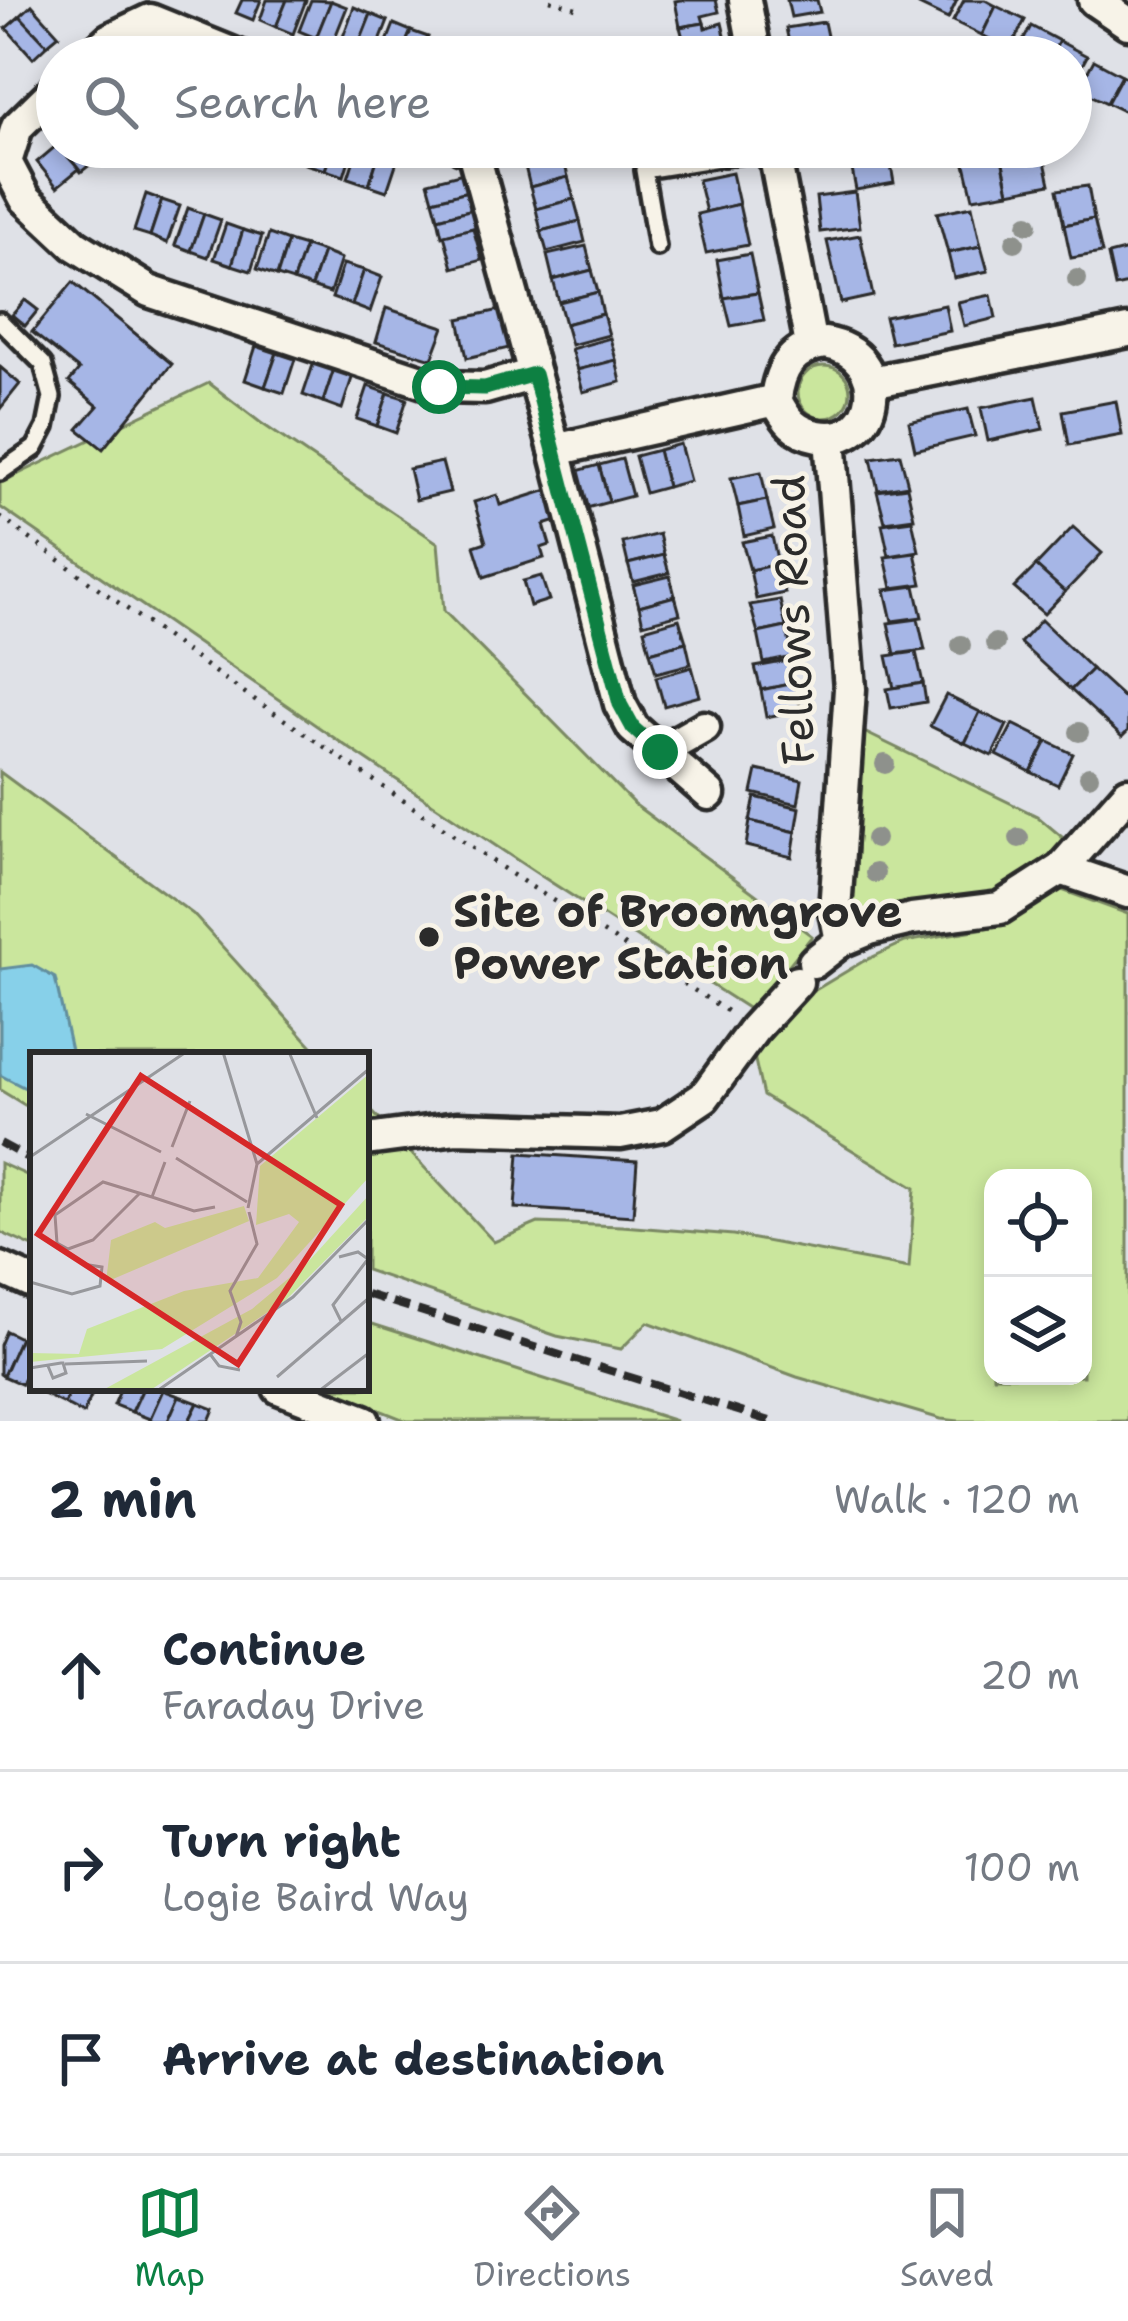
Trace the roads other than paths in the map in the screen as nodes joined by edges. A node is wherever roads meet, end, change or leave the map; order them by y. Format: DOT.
graph roads {
  1 [pos="745,0"];
  2 [pos="1094,0"];
  3 [pos="1128,23"];
  4 [pos="116,36"];
  5 [pos="189,36"];
  6 [pos="752,36"];
  7 [pos="36,108"];
  8 [pos="477,168"];
  9 [pos="656,168"];
  10 [pos="778,168"];
  11 [pos="657,247"];
  12 [pos="0,321"];
  13 [pos="1128,331"];
  14 [pos="811,345"];
  15 [pos="534,374"];
  16 [pos="871,382"];
  17 [pos="776,400"];
  18 [pos="830,439"];
  19 [pos="555,450"];
  20 [pos="0,472"];
  21 [pos="704,727"];
  22 [pos="660,752"];
  23 [pos="1128,793"];
  24 [pos="709,794"];
  25 [pos="1061,869"];
  26 [pos="1128,892"];
  27 [pos="841,941"];
  28 [pos="369,1140"];
  29 [pos="0,1268"];
  30 [pos="30,1281"];
  31 [pos="287,1391"];
  32 [pos="364,1421"];
  1 -- 6 [label="street"];
  2 -- 3 [label="street"];
  4 -- 5 [label="street"];
  7 -- 15 [label="street"];
  8 -- 15 [label="street"];
  9 -- 11 [label="lane"];
  10 -- 14 [label="street"];
  12 -- 20 [label="lane"];
  13 -- 16 [label="street"];
  14 -- 16 [label="street"];
  14 -- 17 [label="street"];
  15 -- 19 [label="street"];
  16 -- 18 [label="street, Fellows Road"];
  17 -- 18 [label="street, Fellows Road"];
  17 -- 19 [label="street"];
  18 -- 27 [label="street, Fellows Road"];
  19 -- 22 [label="street"];
  21 -- 22 [label="street"];
  22 -- 24 [label="street"];
  23 -- 25 [label="street"];
  25 -- 26 [label="street"];
  25 -- 27 [label="street"];
  27 -- 28 [label="street"];
  29 -- 30 [label="street"];
  31 -- 32 [label="street"];
}
